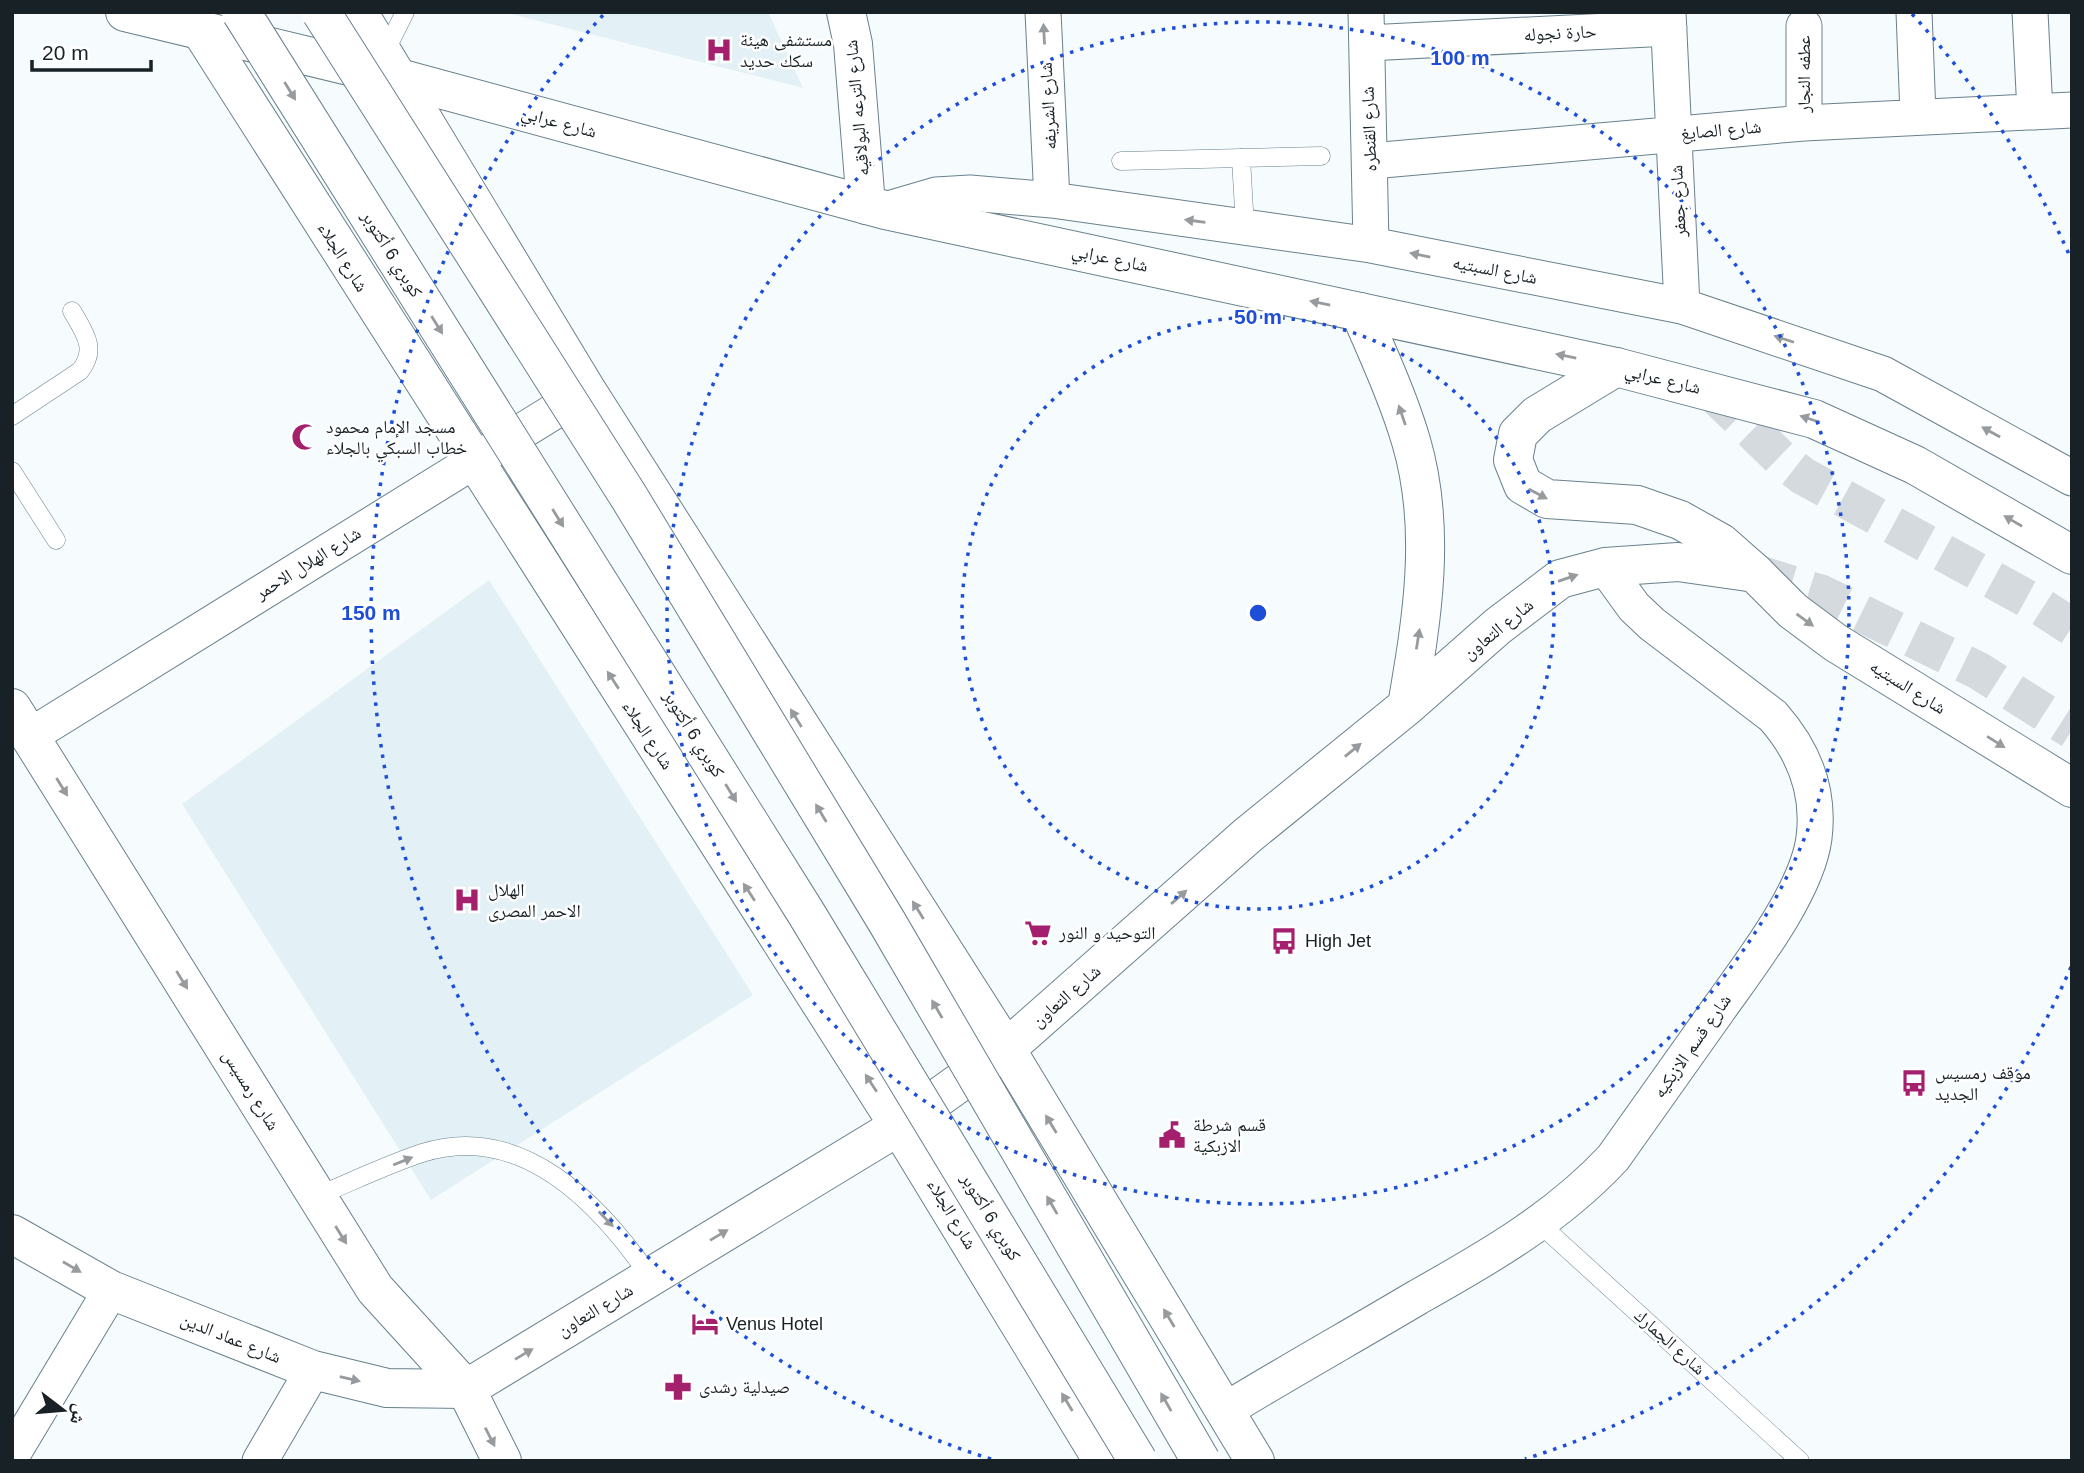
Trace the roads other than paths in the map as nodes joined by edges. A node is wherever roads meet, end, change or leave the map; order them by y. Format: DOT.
graph roads {
  1 [pos="125,12"];
  2 [pos="241,12"];
  3 [pos="321,12"];
  4 [pos="358,12"];
  5 [pos="405,12"];
  6 [pos="846,12"];
  7 [pos="1043,12"];
  8 [pos="1914,12"];
  9 [pos="2030,12"];
  10 [pos="1668,20"];
  11 [pos="195,22"];
  12 [pos="1804,26"];
  13 [pos="1366,27"];
  14 [pos="392,66"];
  15 [pos="2072,110"];
  16 [pos="2035,112"];
  17 [pos="1918,115"];
  18 [pos="1804,123"];
  19 [pos="1675,133"];
  20 [pos="1321,156"];
  21 [pos="1241,158"];
  22 [pos="1121,161"];
  23 [pos="1371,161"];
  24 [pos="1052,200"];
  25 [pos="875,207"];
  26 [pos="1245,228"];
  27 [pos="1371,245"];
  28 [pos="1682,306"];
  29 [pos="72,311"];
  30 [pos="1360,312"];
  31 [pos="1616,367"];
  32 [pos="587,391"];
  33 [pos="12,416"];
  34 [pos="473,462"];
  35 [pos="12,471"];
  36 [pos="2072,478"];
  37 [pos="56,540"];
  38 [pos="2072,555"];
  39 [pos="1605,567"];
  40 [pos="1755,573"];
  41 [pos="1407,706"];
  42 [pos="21,722"];
  43 [pos="2072,788"];
  44 [pos="1006,1049"];
  45 [pos="899,1126"];
  46 [pos="317,1196"];
  47 [pos="1540,1224"];
  48 [pos="12,1234"];
  49 [pos="650,1277"];
  50 [pos="111,1290"];
  51 [pos="313,1370"];
  52 [pos="466,1389"];
  53 [pos="1224,1411"];
  54 [pos="12,1455"];
  55 [pos="260,1461"];
  56 [pos="502,1461"];
  57 [pos="1103,1461"];
  58 [pos="1138,1461"];
  59 [pos="1201,1461"];
  60 [pos="1255,1461"];
  61 [pos="1800,1461"];
  1 -- 11 [label="main road, شارع عرابي"];
  2 -- 58 [label="main road, كوبري 6 أكتوبر, one-way, bridge"];
  59 -- 3 [label="main road, one-way, bridge"];
  4 -- 14 [label="main road"];
  5 -- 14 [label="lane"];
  6 -- 25 [label="main road, شارع الترعه البولاقيه"];
  24 -- 7 [label="street, شارع الشريفه, one-way"];
  8 -- 17 [label="street"];
  9 -- 16 [label="street"];
  10 -- 13 [label="street, حارة نجوله"];
  10 -- 19 [label="street, شارع جعفر"];
  11 -- 14 [label="main road, شارع عرابي"];
  11 -- 34 [label="main road, شارع الجلاء"];
  12 -- 18 [label="street, عطفه النجار"];
  13 -- 23 [label="street, شارع القنطره"];
  14 -- 25 [label="main road, شارع عرابي"];
  14 -- 32 [label="main road"];
  15 -- 16 [label="street, شارع الصايغ"];
  16 -- 17 [label="street, شارع الصايغ"];
  17 -- 18 [label="street, شارع الصايغ"];
  18 -- 19 [label="street, شارع الصايغ"];
  19 -- 23 [label="street, شارع الصايغ"];
  19 -- 28 [label="street, شارع جعفر"];
  20 -- 21 [label="lane"];
  21 -- 22 [label="lane"];
  21 -- 26 [label="lane"];
  23 -- 27 [label="street, شارع القنطره"];
  24 -- 25 [label="street, شارع السبتيه"];
  26 -- 24 [label="street, شارع السبتيه, one-way"];
  30 -- 25 [label="main road, شارع عرابي, one-way"];
  26 -- 27 [label="street, شارع السبتيه"];
  28 -- 27 [label="street, شارع السبتيه, one-way"];
  36 -- 28 [label="street, شارع السبتيه, one-way"];
  29 -- 33 [label="lane"];
  31 -- 30 [label="main road, شارع عرابي, one-way"];
  41 -- 30 [label="main road, one-way"];
  38 -- 31 [label="main road, شارع عرابي, one-way"];
  31 -- 40 [label="main road, شارع السبتيه, one-way"];
  32 -- 34 [label="street, شارع الهلال الاحمر"];
  44 -- 32 [label="main road, one-way"];
  34 -- 42 [label="street, شارع الهلال الاحمر"];
  45 -- 34 [label="main road, شارع الجلاء, one-way"];
  35 -- 37 [label="lane"];
  39 -- 40 [label="main road, شارع التعاون"];
  41 -- 39 [label="main road, شارع التعاون, one-way"];
  39 -- 47 [label="street, شارع قسم الازبكيه"];
  40 -- 43 [label="main road, شارع السبتيه, one-way"];
  44 -- 41 [label="main road, شارع التعاون, one-way"];
  42 -- 46 [label="main road, شارع رمسيس, one-way"];
  44 -- 45 [label="main road, شارع التعاون"];
  53 -- 44 [label="main road, one-way"];
  49 -- 45 [label="main road, شارع التعاون, one-way"];
  57 -- 45 [label="main road, شارع الجلاء, one-way"];
  46 -- 49 [label="lane, one-way"];
  46 -- 52 [label="main road, شارع رمسيس, one-way"];
  47 -- 53 [label="street, شارع قسم الازبكيه"];
  47 -- 61 [label="lane, شارع الجمارك"];
  48 -- 50 [label="main road, شارع عماد الدين, one-way"];
  52 -- 49 [label="main road, شارع التعاون, one-way"];
  50 -- 51 [label="main road, شارع عماد الدين"];
  50 -- 54 [label="street"];
  51 -- 52 [label="main road, شارع عماد الدين, one-way"];
  51 -- 55 [label="street"];
  52 -- 56 [label="main road, شارع رمسيس, one-way"];
  53 -- 60 [label="main road"];
}
